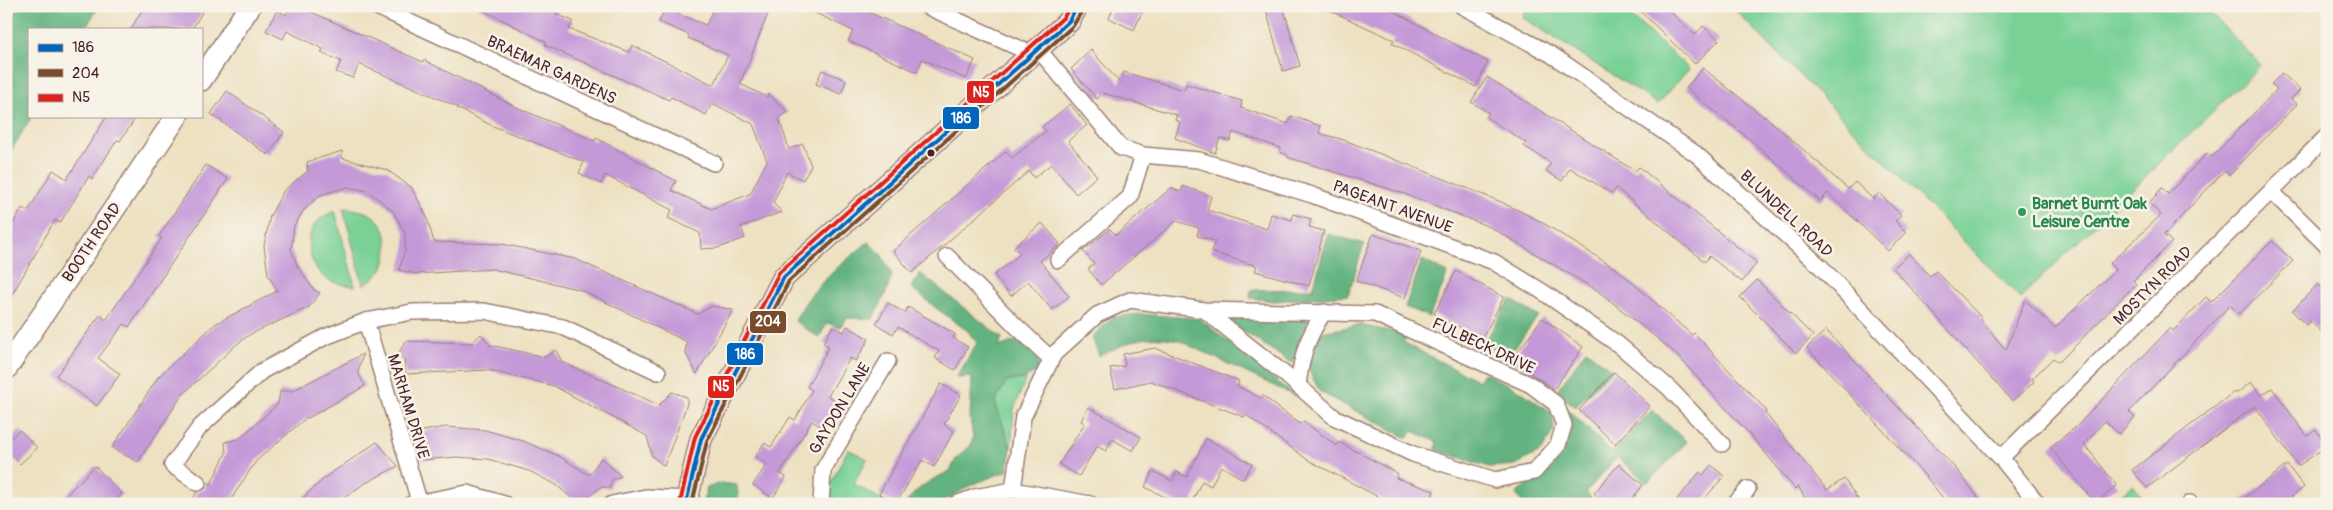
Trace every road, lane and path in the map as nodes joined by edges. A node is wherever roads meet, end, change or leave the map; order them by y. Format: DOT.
graph roads {
  1 [pos="250,6"];
  2 [pos="375,6"];
  3 [pos="926,6"];
  4 [pos="1077,6"];
  5 [pos="1462,6"];
  6 [pos="1035,52"];
  7 [pos="202,78"];
  8 [pos="176,118"];
  9 [pos="2327,136"];
  10 [pos="1144,155"];
  11 [pos="714,163"];
  12 [pos="2271,191"];
  13 [pos="2327,246"];
  14 [pos="947,256"];
  15 [pos="1058,260"];
  16 [pos="1204,310"];
  17 [pos="1324,312"];
  18 [pos="366,321"];
  19 [pos="1051,359"];
  20 [pos="888,361"];
  21 [pos="6,369"];
  22 [pos="658,372"];
  23 [pos="1298,386"];
  24 [pos="1722,444"];
  25 [pos="2001,458"];
  26 [pos="198,483"];
  27 [pos="1748,489"];
  28 [pos="1013,490"];
  29 [pos="686,501"];
  30 [pos="415,502"];
  31 [pos="504,504"];
  32 [pos="612,504"];
  33 [pos="821,504"];
  34 [pos="956,504"];
  35 [pos="1087,504"];
  36 [pos="1734,504"];
  37 [pos="2038,504"];
  1 -- 7 [label="street"];
  2 -- 11 [label="street, BRAEMAR GARDENS"];
  3 -- 6 [label="street"];
  4 -- 6 [label="street"];
  5 -- 25 [label="street, BLUNDELL ROAD"];
  6 -- 10 [label="street, PAGEANT AVENUE"];
  6 -- 29 [label="street"];
  8 -- 21 [label="street, BOOTH ROAD"];
  9 -- 12 [label="street, MOSTYN ROAD"];
  10 -- 15 [label="street"];
  10 -- 24 [label="street, PAGEANT AVENUE"];
  12 -- 13 [label="street"];
  12 -- 25 [label="street, MOSTYN ROAD"];
  14 -- 19 [label="street"];
  16 -- 17 [label="street, FULBECK DRIVE"];
  16 -- 19 [label="street, FULBECK DRIVE"];
  16 -- 23 [label="street, FULBECK DRIVE"];
  17 -- 23 [label="street"];
  17 -- 23 [label="street, FULBECK DRIVE"];
  18 -- 22 [label="street"];
  18 -- 26 [label="street"];
  18 -- 30 [label="street, MARHAM DRIVE"];
  19 -- 28 [label="street, FULBECK DRIVE"];
  20 -- 33 [label="street, GAYDON LANE"];
  25 -- 37 [label="street, BLUNDELL ROAD"];
  27 -- 36 [label="street"];
  28 -- 34 [label="street"];
  28 -- 35 [label="street"];
  29 -- 32 [label="street"];
  30 -- 31 [label="street"];
}
